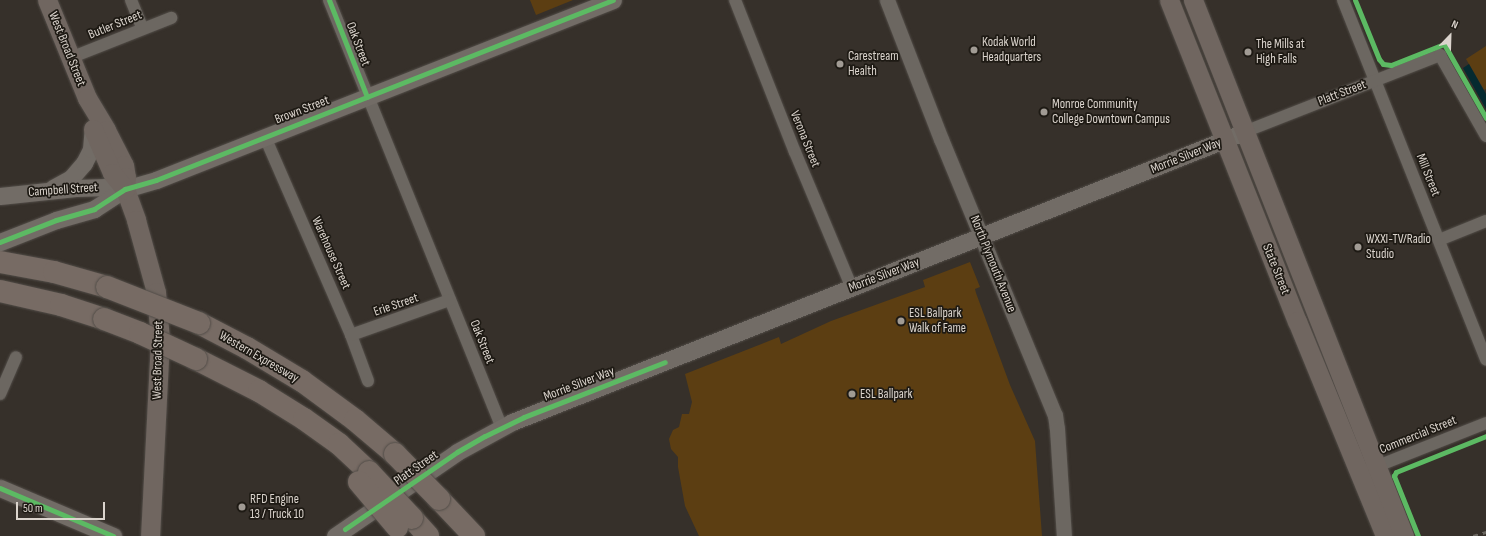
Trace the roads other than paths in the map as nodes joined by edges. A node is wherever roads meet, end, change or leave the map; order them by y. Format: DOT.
graph roads {
  1 [pos="47,0"];
  2 [pos="131,0"];
  3 [pos="329,0"];
  4 [pos="613,0"];
  5 [pos="735,0"];
  6 [pos="887,0"];
  7 [pos="1169,0"];
  8 [pos="1193,0"];
  9 [pos="1343,0"];
  10 [pos="171,18"];
  11 [pos="143,29"];
  12 [pos="70,58"];
  13 [pos="1375,80"];
  14 [pos="367,97"];
  15 [pos="87,98"];
  16 [pos="93,128"];
  17 [pos="1244,132"];
  18 [pos="1486,136"];
  19 [pos="265,137"];
  20 [pos="1224,141"];
  21 [pos="125,189"];
  22 [pos="42,191"];
  23 [pos="0,196"];
  24 [pos="1486,221"];
  25 [pos="982,237"];
  26 [pos="1439,240"];
  27 [pos="0,242"];
  28 [pos="0,262"];
  29 [pos="852,288"];
  30 [pos="0,291"];
  31 [pos="450,300"];
  32 [pos="352,335"];
  33 [pos="16,357"];
  34 [pos="1486,360"];
  35 [pos="368,381"];
  36 [pos="0,394"];
  37 [pos="1486,423"];
  38 [pos="502,428"];
  39 [pos="1378,466"];
  40 [pos="1360,473"];
  41 [pos="0,488"];
  42 [pos="439,499"];
  43 [pos="404,527"];
  44 [pos="113,536"];
  45 [pos="150,536"];
  46 [pos="335,536"];
  47 [pos="428,536"];
  48 [pos="469,536"];
  49 [pos="474,536"];
  50 [pos="1064,536"];
  51 [pos="1385,536"];
  52 [pos="1404,536"];
  1 -- 12 [label="main road, West Broad Street"];
  2 -- 11 [label="street"];
  3 -- 14 [label="street, Oak Street"];
  4 -- 14 [label="main road, Brown Street"];
  5 -- 29 [label="street, Verona Street"];
  6 -- 25 [label="street, North Plymouth Avenue"];
  7 -- 20 [label="main road, State Street"];
  8 -- 17 [label="main road, State Street"];
  9 -- 13 [label="street, Mill Street"];
  10 -- 11 [label="street, Butler Street"];
  11 -- 12 [label="street, Butler Street"];
  12 -- 15 [label="main road, West Broad Street"];
  13 -- 17 [label="street, Platt Street"];
  13 -- 18 [label="street, Platt Street"];
  13 -- 26 [label="street, Mill Street"];
  14 -- 19 [label="main road, Brown Street"];
  14 -- 31 [label="street, Oak Street"];
  15 -- 16 [label="main road, West Broad Street"];
  15 -- 21 [label="main road, West Broad Street"];
  16 -- 21 [label="main road, West Broad Street"];
  16 -- 22 [label="main road"];
  17 -- 20 [label="main road, Morrie Silver Way"];
  17 -- 39 [label="main road, State Street"];
  19 -- 21 [label="main road, Brown Street"];
  19 -- 32 [label="street, Warehouse Street"];
  20 -- 25 [label="main road, Morrie Silver Way"];
  20 -- 40 [label="main road, State Street"];
  21 -- 22 [label="main road, Campbell Street"];
  21 -- 27 [label="main road, Brown Street"];
  21 -- 45 [label="main road, West Broad Street"];
  22 -- 23 [label="main road, Campbell Street"];
  24 -- 26 [label="street"];
  25 -- 29 [label="main road, Morrie Silver Way"];
  25 -- 50 [label="street, North Plymouth Avenue"];
  26 -- 34 [label="street, Mill Street"];
  28 -- 42 [label="highway, Western Expressway, bridge"];
  29 -- 38 [label="main road, Morrie Silver Way"];
  30 -- 43 [label="highway, bridge"];
  31 -- 32 [label="street, Erie Street"];
  31 -- 38 [label="street, Oak Street"];
  32 -- 35 [label="street, Warehouse Street"];
  33 -- 36 [label="street"];
  37 -- 39 [label="street, Commercial Street"];
  38 -- 46 [label="main road, Platt Street"];
  39 -- 40 [label="street, Commercial Street"];
  39 -- 52 [label="main road, State Street"];
  40 -- 51 [label="main road, State Street"];
  41 -- 44 [label="main road"];
  42 -- 48 [label="highway, Western Expressway"];
  42 -- 49 [label="highway"];
  43 -- 47 [label="highway"];
}
